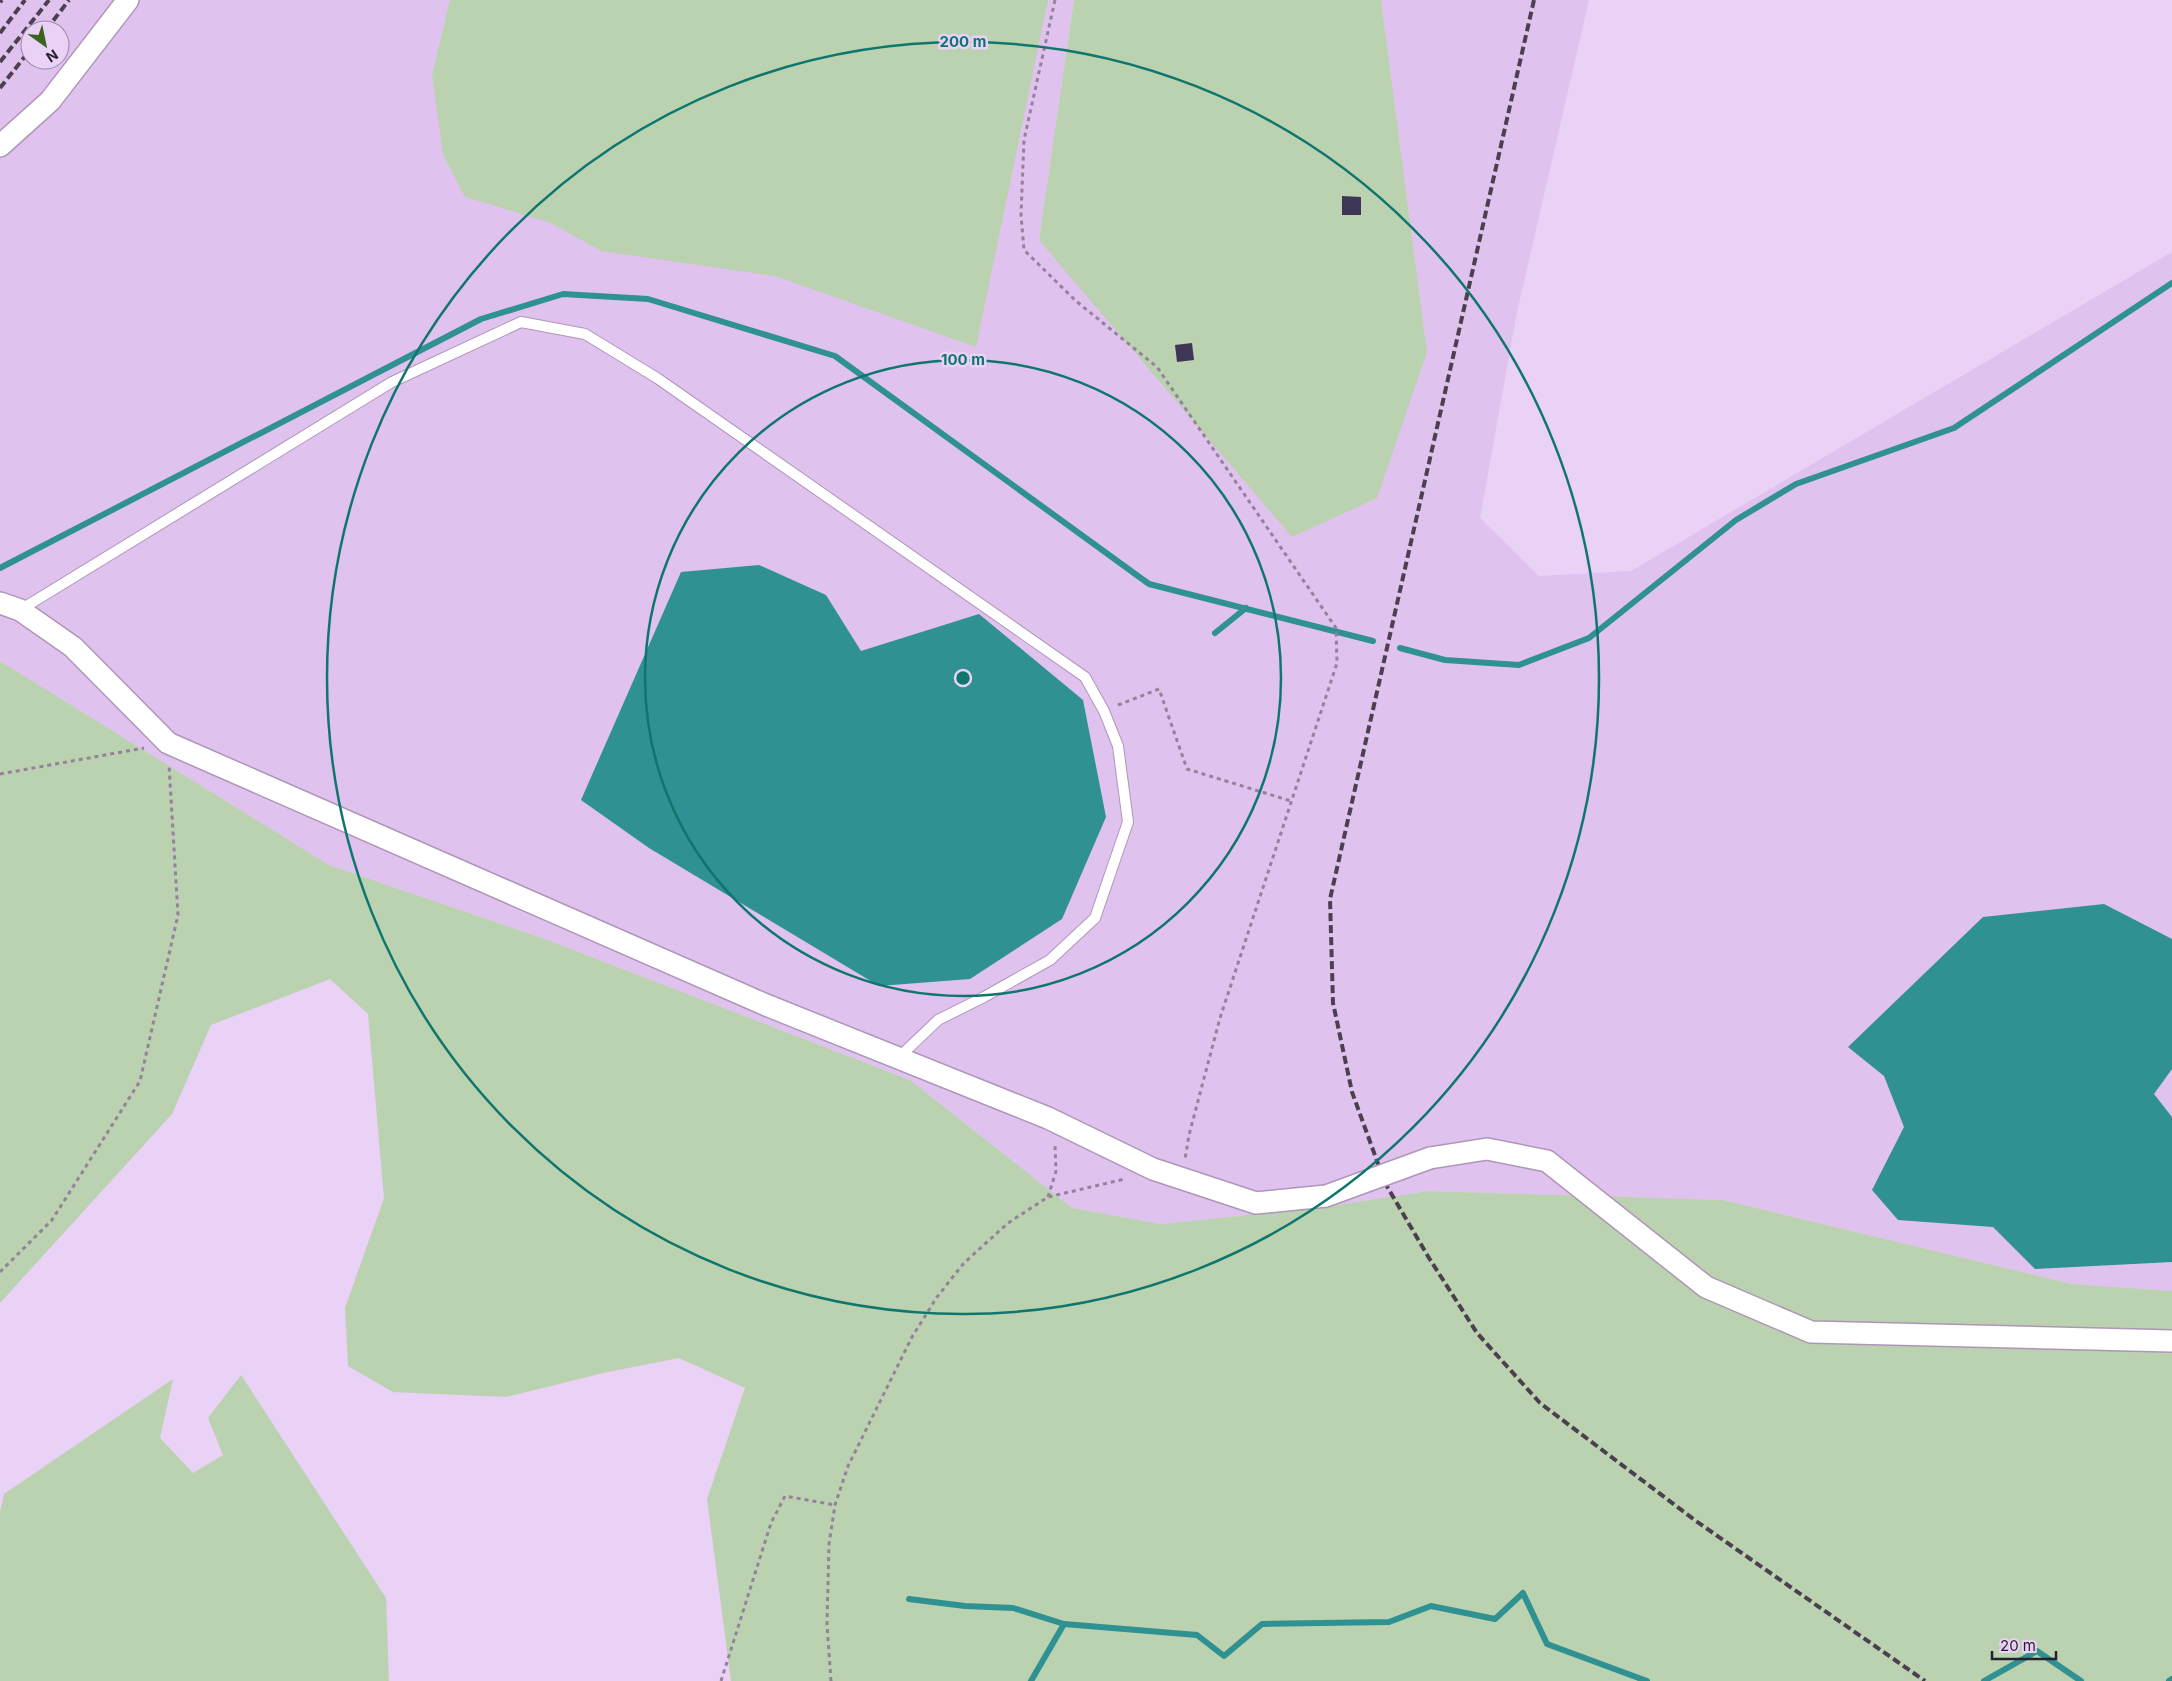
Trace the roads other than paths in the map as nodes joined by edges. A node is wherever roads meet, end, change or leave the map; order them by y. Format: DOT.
graph roads {
  1 [pos="128,0"];
  2 [pos="0,146"];
  3 [pos="0,603"];
  4 [pos="20,610"];
  5 [pos="898,1058"];
  6 [pos="2172,1341"];
  1 -- 2 [label="street"];
  3 -- 4 [label="street"];
  4 -- 5 [label="street"];
  4 -- 5 [label="lane"];
  5 -- 6 [label="street, bridge"];
}
